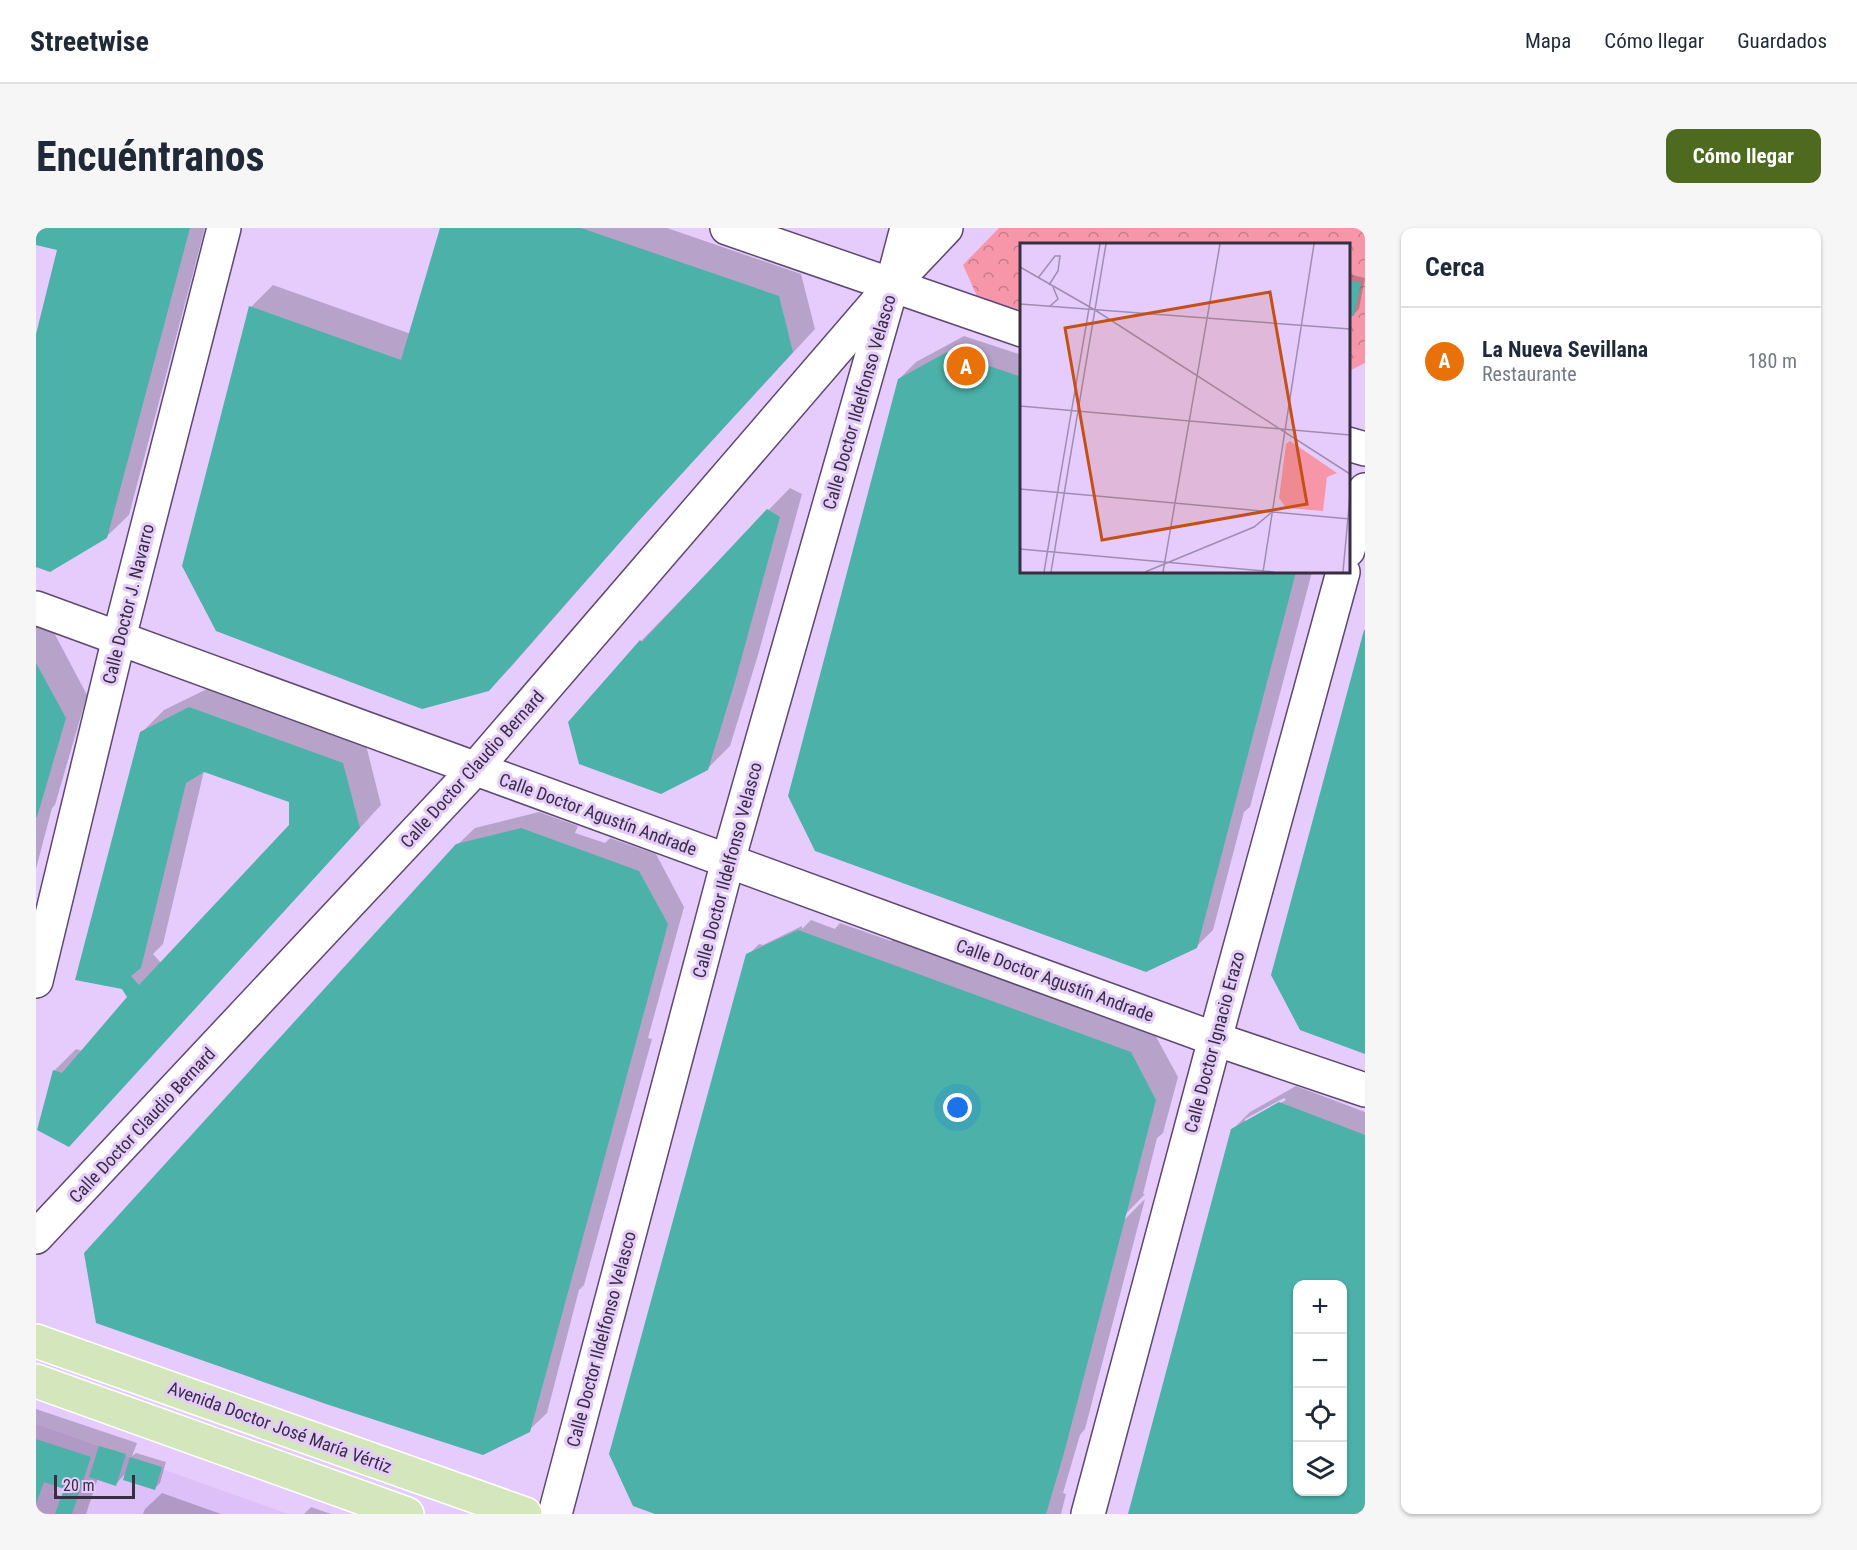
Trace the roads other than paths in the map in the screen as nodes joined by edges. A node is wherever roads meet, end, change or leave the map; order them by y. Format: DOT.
graph roads {
  1 [pos="224,228"];
  2 [pos="727,228"];
  3 [pos="906,228"];
  4 [pos="946,228"];
  5 [pos="892,285"];
  6 [pos="1020,329"];
  7 [pos="1350,445"];
  8 [pos="1365,449"];
  9 [pos="1365,490"];
  10 [pos="1350,543"];
  11 [pos="1343,573"];
  12 [pos="36,608"];
  13 [pos="119,638"];
  14 [pos="475,769"];
  15 [pos="728,861"];
  16 [pos="36,981"];
  17 [pos="1215,1039"];
  18 [pos="1365,1090"];
  19 [pos="48,1215"];
  20 [pos="36,1237"];
  21 [pos="36,1341"];
  22 [pos="36,1381"];
  23 [pos="407,1514"];
  24 [pos="525,1514"];
  25 [pos="555,1514"];
  26 [pos="1088,1514"];
  1 -- 13 [label="street, Calle Doctor J. Navarro"];
  2 -- 5 [label="street"];
  3 -- 5 [label="street, Calle Doctor Ildelfonso Velasco"];
  4 -- 5 [label="street, Calle Doctor Claudio Bernard"];
  5 -- 6 [label="street"];
  5 -- 14 [label="street, Calle Doctor Claudio Bernard"];
  5 -- 15 [label="street, Calle Doctor Ildelfonso Velasco"];
  7 -- 8 [label="street"];
  9 -- 10 [label="street"];
  11 -- 17 [label="street, Calle Doctor Ignacio Erazo"];
  12 -- 13 [label="street, Calle Doctor Agustín Andrade"];
  13 -- 14 [label="street, Calle Doctor Agustín Andrade"];
  13 -- 16 [label="street, Calle Doctor J. Navarro"];
  14 -- 15 [label="street, Calle Doctor Agustín Andrade"];
  14 -- 19 [label="street, Calle Doctor Claudio Bernard"];
  15 -- 17 [label="street, Calle Doctor Agustín Andrade"];
  15 -- 25 [label="street, Calle Doctor Ildelfonso Velasco"];
  17 -- 18 [label="street, Calle Doctor Agustín Andrade"];
  17 -- 26 [label="street, Calle Doctor Ignacio Erazo"];
  19 -- 20 [label="street, Calle Doctor Claudio Bernard"];
  21 -- 24 [label="main road, Avenida Doctor José María Vértiz"];
  22 -- 23 [label="main road"];
}
